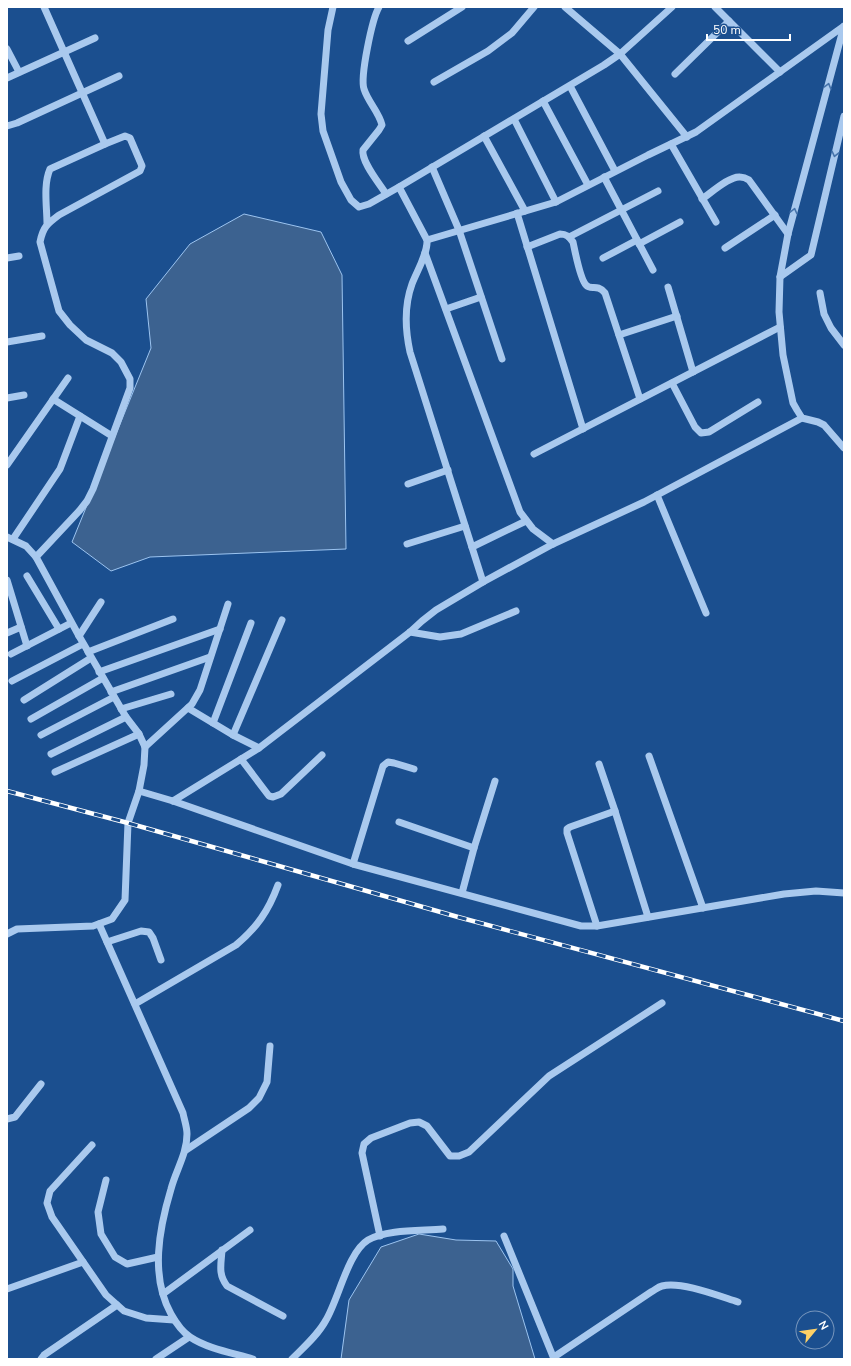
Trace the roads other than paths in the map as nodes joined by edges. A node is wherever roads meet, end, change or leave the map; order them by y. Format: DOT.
graph roads {
  1 [pos="44,7"];
  2 [pos="333,7"];
  3 [pos="379,7"];
  4 [pos="462,7"];
  5 [pos="534,7"];
  6 [pos="566,7"];
  7 [pos="672,7"];
  8 [pos="715,7"];
  9 [pos="729,22"];
  10 [pos="844,26"];
  11 [pos="95,38"];
  12 [pos="408,41"];
  13 [pos="7,49"];
  14 [pos="64,52"];
  15 [pos="620,54"];
  16 [pos="19,72"];
  17 [pos="780,72"];
  18 [pos="675,74"];
  19 [pos="119,76"];
  20 [pos="7,78"];
  21 [pos="434,82"];
  22 [pos="570,86"];
  23 [pos="82,93"];
  24 [pos="543,101"];
  25 [pos="844,116"];
  26 [pos="514,119"];
  27 [pos="7,126"];
  28 [pos="484,136"];
  29 [pos="687,136"];
  30 [pos="105,144"];
  31 [pos="671,144"];
  32 [pos="432,168"];
  33 [pos="615,171"];
  34 [pos="604,177"];
  35 [pos="588,185"];
  36 [pos="399,187"];
  37 [pos="658,191"];
  38 [pos="386,194"];
  39 [pos="702,199"];
  40 [pos="556,202"];
  41 [pos="622,210"];
  42 [pos="525,211"];
  43 [pos="517,214"];
  44 [pos="775,215"];
  45 [pos="680,222"];
  46 [pos="716,222"];
  47 [pos="47,224"];
  48 [pos="459,230"];
  49 [pos="788,234"];
  50 [pos="569,237"];
  51 [pos="428,240"];
  52 [pos="638,242"];
  53 [pos="527,247"];
  54 [pos="725,248"];
  55 [pos="425,252"];
  56 [pos="19,256"];
  57 [pos="7,258"];
  58 [pos="603,258"];
  59 [pos="652,270"];
  60 [pos="780,277"];
  61 [pos="668,287"];
  62 [pos="820,293"];
  63 [pos="481,297"];
  64 [pos="446,309"];
  65 [pos="677,316"];
  66 [pos="780,328"];
  67 [pos="619,335"];
  68 [pos="42,336"];
  69 [pos="843,341"];
  70 [pos="7,342"];
  71 [pos="502,359"];
  72 [pos="693,372"];
  73 [pos="68,378"];
  74 [pos="672,383"];
  75 [pos="24,395"];
  76 [pos="7,398"];
  77 [pos="53,399"];
  78 [pos="640,400"];
  79 [pos="758,402"];
  80 [pos="80,416"];
  81 [pos="802,418"];
  82 [pos="583,429"];
  83 [pos="112,436"];
  84 [pos="844,448"];
  85 [pos="534,454"];
  86 [pos="7,465"];
  87 [pos="448,470"];
  88 [pos="408,484"];
  89 [pos="657,495"];
  90 [pos="526,521"];
  91 [pos="465,526"];
  92 [pos="10,538"];
  93 [pos="407,544"];
  94 [pos="553,544"];
  95 [pos="472,547"];
  96 [pos="36,557"];
  97 [pos="27,576"];
  98 [pos="7,580"];
  99 [pos="483,582"];
  100 [pos="9,593"];
  101 [pos="101,602"];
  102 [pos="228,604"];
  103 [pos="516,611"];
  104 [pos="706,613"];
  105 [pos="173,619"];
  106 [pos="282,620"];
  107 [pos="71,623"];
  108 [pos="251,623"];
  109 [pos="21,628"];
  110 [pos="59,629"];
  111 [pos="220,629"];
  112 [pos="7,632"];
  113 [pos="410,632"];
  114 [pos="79,636"];
  115 [pos="83,644"];
  116 [pos="27,646"];
  117 [pos="11,654"];
  118 [pos="90,655"];
  119 [pos="210,657"];
  120 [pos="101,675"];
  121 [pos="12,681"];
  122 [pos="171,694"];
  123 [pos="113,695"];
  124 [pos="24,700"];
  125 [pos="188,708"];
  126 [pos="121,709"];
  127 [pos="126,718"];
  128 [pos="31,719"];
  129 [pos="213,723"];
  130 [pos="139,734"];
  131 [pos="41,735"];
  132 [pos="233,735"];
  133 [pos="145,747"];
  134 [pos="259,748"];
  135 [pos="51,754"];
  136 [pos="322,755"];
  137 [pos="649,756"];
  138 [pos="241,759"];
  139 [pos="599,764"];
  140 [pos="414,769"];
  141 [pos="55,772"];
  142 [pos="495,781"];
  143 [pos="139,791"];
  144 [pos="173,801"];
  145 [pos="616,811"];
  146 [pos="399,822"];
  147 [pos="474,848"];
  148 [pos="352,864"];
  149 [pos="278,885"];
  150 [pos="462,893"];
  151 [pos="844,893"];
  152 [pos="703,908"];
  153 [pos="648,917"];
  154 [pos="99,924"];
  155 [pos="598,926"];
  156 [pos="7,927"];
  157 [pos="17,929"];
  158 [pos="7,934"];
  159 [pos="107,942"];
  160 [pos="161,960"];
  161 [pos="662,1003"];
  162 [pos="135,1004"];
  163 [pos="270,1046"];
  164 [pos="41,1084"];
  165 [pos="7,1118"];
  166 [pos="92,1145"];
  167 [pos="186,1150"];
  168 [pos="106,1180"];
  169 [pos="443,1229"];
  170 [pos="250,1230"];
  171 [pos="380,1236"];
  172 [pos="504,1236"];
  173 [pos="222,1250"];
  174 [pos="158,1257"];
  175 [pos="83,1262"];
  176 [pos="7,1289"];
  177 [pos="163,1294"];
  178 [pos="738,1302"];
  179 [pos="117,1305"];
  180 [pos="283,1316"];
  181 [pos="174,1320"];
  182 [pos="189,1337"];
  183 [pos="554,1358"];
  184 [pos="41,1359"];
  185 [pos="156,1359"];
  186 [pos="253,1359"];
  187 [pos="292,1359"];
  1 -- 14 [label="street"];
  2 -- 38 [label="street"];
  3 -- 38 [label="street"];
  4 -- 12 [label="street"];
  5 -- 21 [label="street"];
  6 -- 15 [label="street"];
  7 -- 15 [label="street"];
  8 -- 9 [label="street"];
  9 -- 17 [label="street"];
  9 -- 18 [label="street"];
  10 -- 17 [label="street"];
  49 -- 10 [label="street, one-way"];
  11 -- 14 [label="street"];
  13 -- 16 [label="street"];
  14 -- 16 [label="street"];
  14 -- 23 [label="street"];
  15 -- 22 [label="street"];
  15 -- 29 [label="street"];
  16 -- 20 [label="street"];
  17 -- 29 [label="street"];
  19 -- 23 [label="street"];
  22 -- 24 [label="street"];
  22 -- 33 [label="street"];
  23 -- 27 [label="street"];
  23 -- 30 [label="street"];
  24 -- 26 [label="street"];
  24 -- 35 [label="street"];
  25 -- 60 [label="street, one-way"];
  26 -- 28 [label="street"];
  26 -- 40 [label="street"];
  28 -- 32 [label="street"];
  28 -- 42 [label="street"];
  29 -- 31 [label="street"];
  30 -- 47 [label="street"];
  30 -- 47 [label="street"];
  31 -- 33 [label="street"];
  31 -- 39 [label="street"];
  32 -- 36 [label="street"];
  32 -- 48 [label="street"];
  33 -- 34 [label="street"];
  34 -- 35 [label="street"];
  34 -- 41 [label="street"];
  35 -- 40 [label="street"];
  36 -- 38 [label="street"];
  36 -- 51 [label="street"];
  37 -- 41 [label="street"];
  39 -- 44 [label="street"];
  39 -- 46 [label="street"];
  40 -- 42 [label="street"];
  41 -- 50 [label="street"];
  41 -- 52 [label="street"];
  42 -- 43 [label="street"];
  43 -- 48 [label="street"];
  43 -- 53 [label="street"];
  44 -- 49 [label="street"];
  44 -- 54 [label="street"];
  45 -- 52 [label="street"];
  47 -- 83 [label="street"];
  48 -- 51 [label="street"];
  48 -- 63 [label="street"];
  49 -- 60 [label="street"];
  50 -- 53 [label="street"];
  50 -- 67 [label="street"];
  51 -- 55 [label="street"];
  52 -- 58 [label="street"];
  52 -- 59 [label="street"];
  53 -- 82 [label="street"];
  55 -- 64 [label="street"];
  55 -- 87 [label="street"];
  56 -- 57 [label="street"];
  60 -- 66 [label="street"];
  61 -- 65 [label="street"];
  62 -- 69 [label="street"];
  63 -- 64 [label="street"];
  63 -- 71 [label="street"];
  64 -- 90 [label="street"];
  65 -- 67 [label="street"];
  65 -- 72 [label="street"];
  66 -- 72 [label="street"];
  66 -- 81 [label="street"];
  67 -- 78 [label="street"];
  68 -- 70 [label="street"];
  72 -- 74 [label="street"];
  73 -- 77 [label="street"];
  74 -- 78 [label="street"];
  74 -- 79 [label="street"];
  75 -- 76 [label="street"];
  77 -- 80 [label="street"];
  77 -- 86 [label="street"];
  78 -- 82 [label="street"];
  80 -- 83 [label="street"];
  80 -- 92 [label="street"];
  81 -- 84 [label="street"];
  81 -- 89 [label="street"];
  82 -- 85 [label="street"];
  83 -- 96 [label="street"];
  87 -- 88 [label="street"];
  87 -- 91 [label="street"];
  89 -- 94 [label="street"];
  89 -- 104 [label="street"];
  90 -- 94 [label="street"];
  90 -- 95 [label="street"];
  91 -- 93 [label="street"];
  91 -- 95 [label="street"];
  92 -- 96 [label="street"];
  94 -- 99 [label="street"];
  95 -- 99 [label="street"];
  96 -- 107 [label="street"];
  97 -- 110 [label="street"];
  98 -- 100 [label="street"];
  99 -- 113 [label="street"];
  100 -- 109 [label="street"];
  101 -- 114 [label="street"];
  102 -- 111 [label="street"];
  103 -- 113 [label="street"];
  105 -- 118 [label="street"];
  106 -- 132 [label="street"];
  107 -- 110 [label="street"];
  107 -- 114 [label="street"];
  108 -- 129 [label="street"];
  109 -- 112 [label="street"];
  109 -- 116 [label="street"];
  110 -- 116 [label="street"];
  111 -- 119 [label="street"];
  111 -- 120 [label="street"];
  113 -- 134 [label="street"];
  114 -- 115 [label="street"];
  115 -- 118 [label="street"];
  115 -- 121 [label="street"];
  116 -- 117 [label="street"];
  118 -- 120 [label="street"];
  118 -- 124 [label="street"];
  119 -- 123 [label="street"];
  119 -- 125 [label="street"];
  120 -- 123 [label="street"];
  120 -- 128 [label="street"];
  122 -- 126 [label="street"];
  123 -- 126 [label="street"];
  123 -- 131 [label="street"];
  125 -- 129 [label="street"];
  125 -- 133 [label="street"];
  126 -- 127 [label="street"];
  127 -- 130 [label="street"];
  127 -- 135 [label="street"];
  129 -- 132 [label="street"];
  130 -- 133 [label="street"];
  130 -- 141 [label="street"];
  132 -- 134 [label="street"];
  133 -- 143 [label="street"];
  134 -- 138 [label="street"];
  136 -- 138 [label="street"];
  137 -- 152 [label="street"];
  138 -- 144 [label="street"];
  139 -- 145 [label="street"];
  140 -- 148 [label="street"];
  142 -- 147 [label="street"];
  143 -- 144 [label="street"];
  143 -- 154 [label="street"];
  144 -- 148 [label="street"];
  145 -- 153 [label="street"];
  145 -- 155 [label="street"];
  146 -- 147 [label="street"];
  147 -- 150 [label="street"];
  148 -- 150 [label="street"];
  149 -- 162 [label="street"];
  150 -- 155 [label="street"];
  151 -- 152 [label="street"];
  152 -- 153 [label="street"];
  153 -- 155 [label="street"];
  154 -- 157 [label="street"];
  154 -- 159 [label="street"];
  156 -- 157 [label="street"];
  157 -- 158 [label="street"];
  159 -- 160 [label="street"];
  159 -- 162 [label="street"];
  161 -- 171 [label="street"];
  162 -- 167 [label="street"];
  163 -- 167 [label="street"];
  164 -- 165 [label="street"];
  166 -- 175 [label="street"];
  167 -- 174 [label="street"];
  168 -- 174 [label="street"];
  169 -- 171 [label="street"];
  170 -- 173 [label="street"];
  171 -- 187 [label="street"];
  172 -- 183 [label="street"];
  173 -- 177 [label="street"];
  173 -- 180 [label="street"];
  174 -- 177 [label="street"];
  175 -- 176 [label="street"];
  175 -- 179 [label="street"];
  177 -- 181 [label="street"];
  178 -- 183 [label="street"];
  179 -- 181 [label="street"];
  179 -- 184 [label="street"];
  181 -- 182 [label="street"];
  182 -- 185 [label="street"];
  182 -- 186 [label="street"];
}
